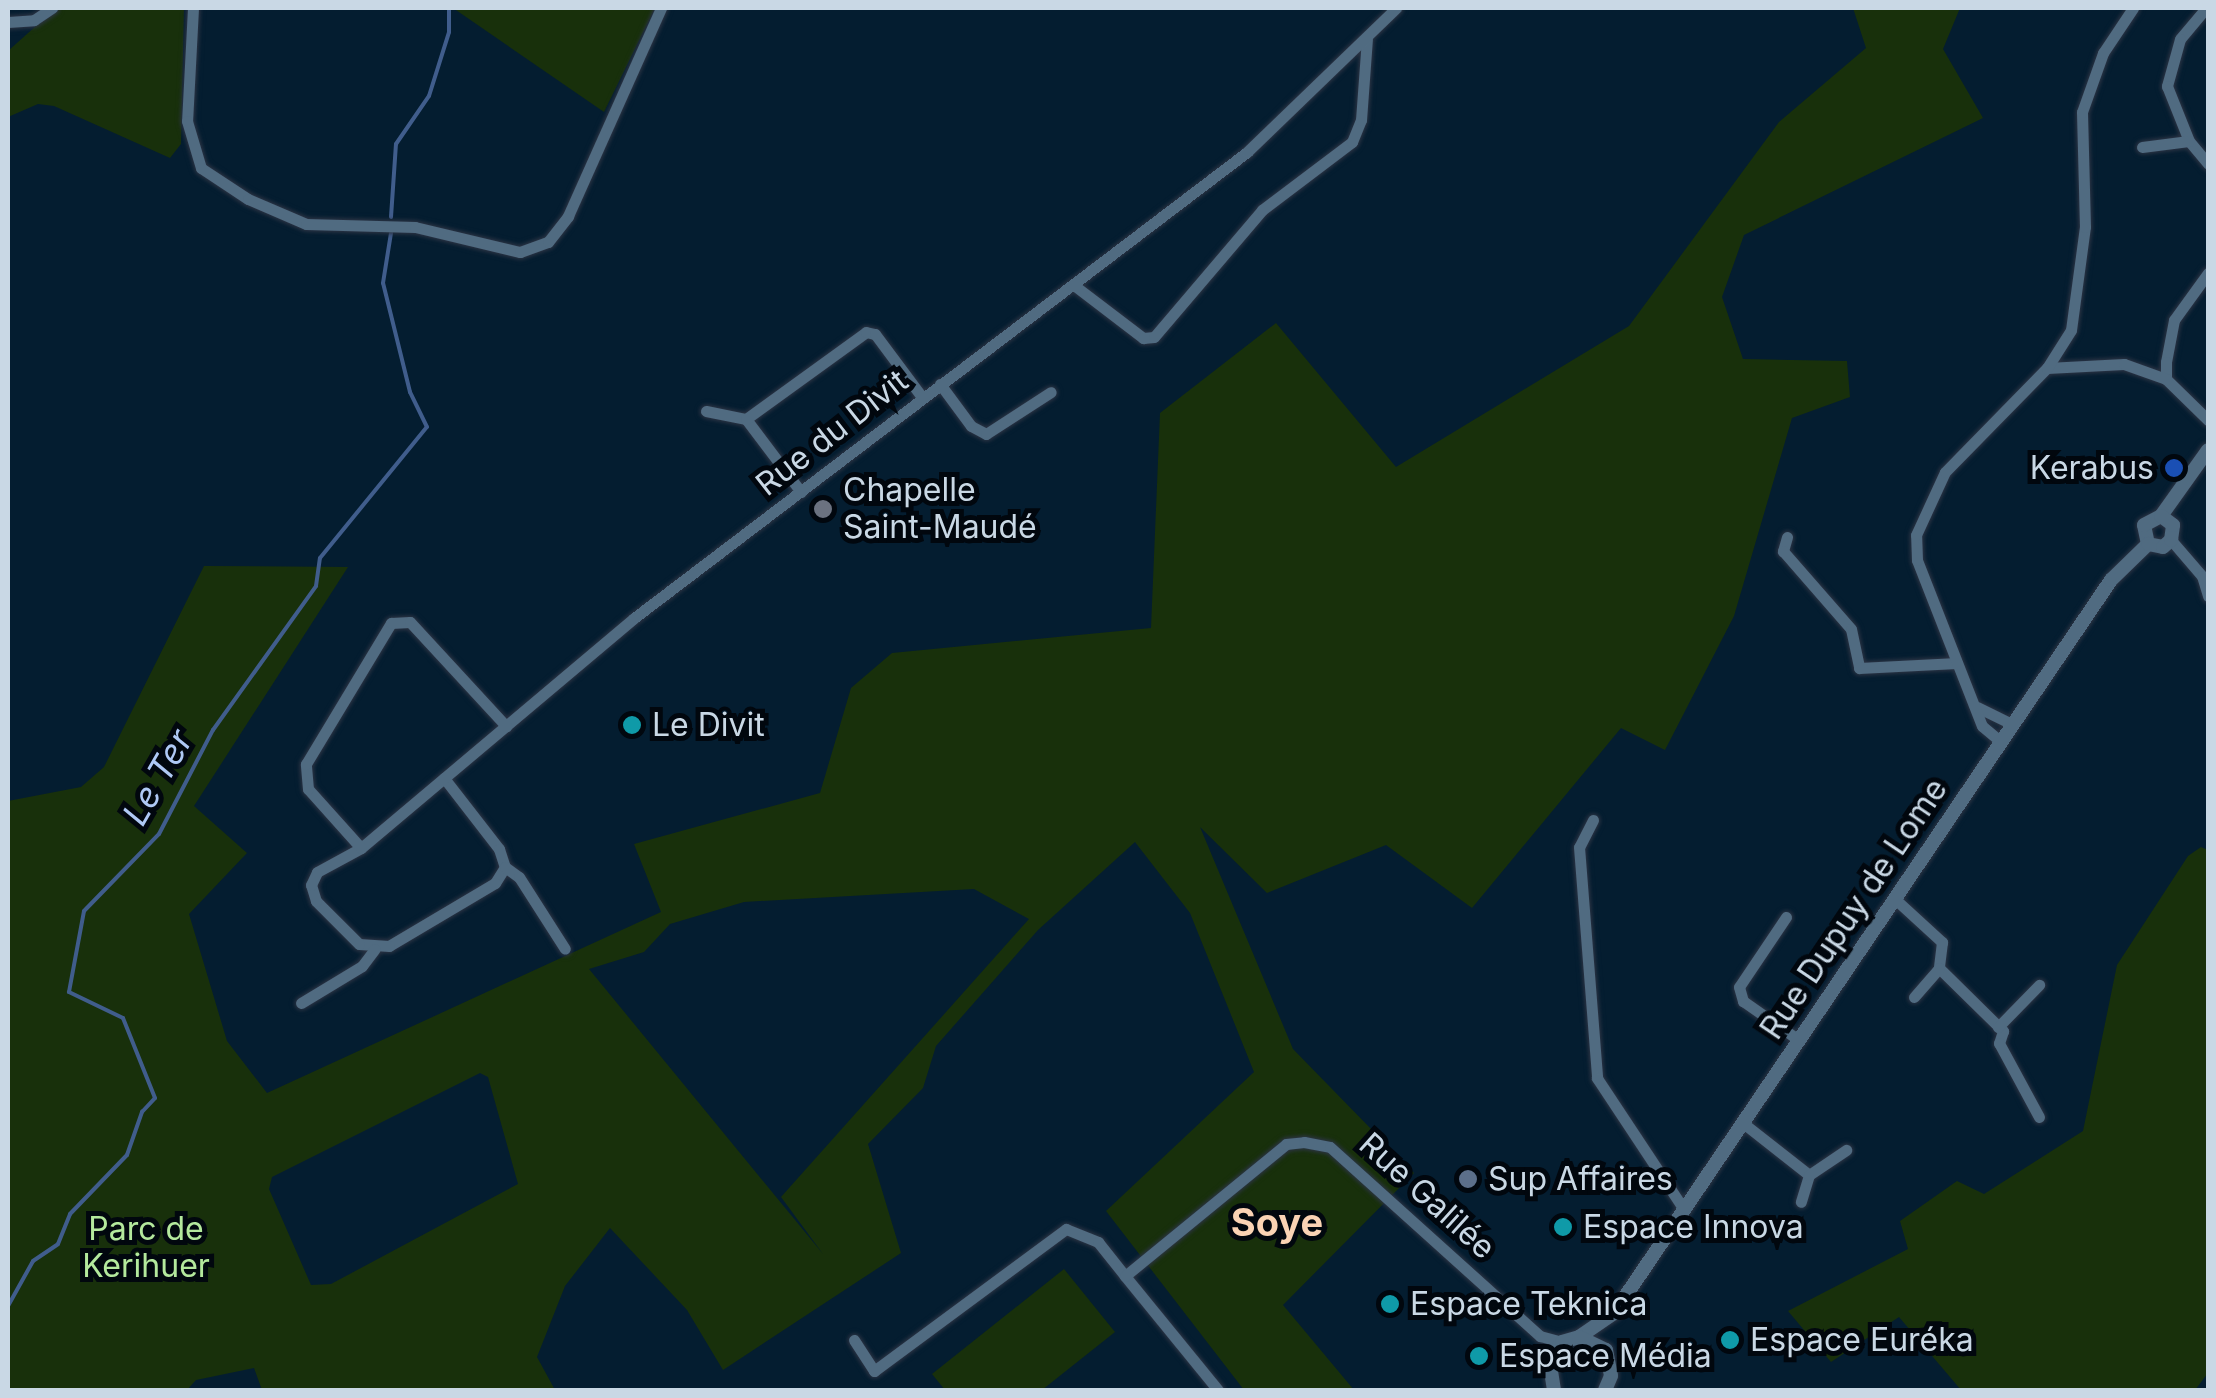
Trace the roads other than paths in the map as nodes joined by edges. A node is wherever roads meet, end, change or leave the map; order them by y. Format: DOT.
graph roads {
  1 [pos="52,8"];
  2 [pos="193,8"];
  3 [pos="661,8"];
  4 [pos="1396,8"];
  5 [pos="2133,8"];
  6 [pos="2206,8"];
  7 [pos="8,22"];
  8 [pos="1367,38"];
  9 [pos="2188,141"];
  10 [pos="2142,147"];
  11 [pos="2208,164"];
  12 [pos="2208,273"];
  13 [pos="1075,286"];
  14 [pos="2047,368"];
  15 [pos="2166,379"];
  16 [pos="940,384"];
  17 [pos="1052,392"];
  18 [pos="922,397"];
  19 [pos="706,411"];
  20 [pos="746,419"];
  21 [pos="2208,420"];
  22 [pos="2208,450"];
  23 [pos="801,492"];
  24 [pos="2161,516"];
  25 [pos="1787,538"];
  26 [pos="2171,540"];
  27 [pos="2148,544"];
  28 [pos="2208,596"];
  29 [pos="1958,664"];
  30 [pos="1974,704"];
  31 [pos="2012,724"];
  32 [pos="506,726"];
  33 [pos="2000,740"];
  34 [pos="444,778"];
  35 [pos="1593,820"];
  36 [pos="361,848"];
  37 [pos="504,866"];
  38 [pos="1895,899"];
  39 [pos="1786,917"];
  40 [pos="566,949"];
  41 [pos="375,950"];
  42 [pos="1939,968"];
  43 [pos="2039,986"];
  44 [pos="1914,997"];
  45 [pos="301,1003"];
  46 [pos="1998,1027"];
  47 [pos="1799,1040"];
  48 [pos="2038,1117"];
  49 [pos="1742,1123"];
  50 [pos="1846,1150"];
  51 [pos="1809,1175"];
  52 [pos="1801,1202"];
  53 [pos="1684,1208"];
  54 [pos="1125,1276"];
  55 [pos="1614,1312"];
  56 [pos="1540,1336"];
  57 [pos="1579,1337"];
  58 [pos="854,1340"];
  59 [pos="1562,1342"];
  60 [pos="1606,1350"];
  61 [pos="1549,1359"];
  62 [pos="1609,1388"];
  63 [pos="1552,1389"];
  64 [pos="1218,1390"];
  1 -- 7 [label="street"];
  2 -- 3 [label="street"];
  4 -- 8 [label="street, Rue du Divit"];
  5 -- 14 [label="street"];
  6 -- 9 [label="street"];
  8 -- 13 [label="street, Rue du Divit"];
  8 -- 13 [label="street"];
  9 -- 10 [label="street"];
  9 -- 11 [label="street"];
  12 -- 15 [label="street"];
  13 -- 16 [label="street, Rue du Divit"];
  14 -- 15 [label="street"];
  14 -- 29 [label="street"];
  15 -- 21 [label="street"];
  16 -- 17 [label="street"];
  16 -- 18 [label="street, Rue du Divit"];
  18 -- 20 [label="street"];
  18 -- 23 [label="street, Rue du Divit"];
  19 -- 20 [label="street"];
  20 -- 23 [label="street"];
  22 -- 24 [label="street, Rue Dupuy de Lome"];
  23 -- 32 [label="street, Rue du Divit"];
  24 -- 26 [label="street"];
  24 -- 27 [label="street, Rue Dupuy de Lome"];
  25 -- 29 [label="street"];
  26 -- 27 [label="street"];
  26 -- 28 [label="street"];
  27 -- 31 [label="street, Rue Dupuy de Lome"];
  29 -- 30 [label="street"];
  30 -- 31 [label="street"];
  30 -- 33 [label="street"];
  31 -- 33 [label="street, Rue Dupuy de Lome"];
  32 -- 34 [label="street, Rue du Divit"];
  32 -- 36 [label="street"];
  33 -- 38 [label="street, Rue Dupuy de Lome"];
  34 -- 36 [label="street, Rue du Divit"];
  34 -- 37 [label="street"];
  35 -- 53 [label="street"];
  36 -- 41 [label="street, Rue du Divit"];
  37 -- 40 [label="street"];
  37 -- 41 [label="street"];
  38 -- 42 [label="street"];
  38 -- 47 [label="street, Rue Dupuy de Lome"];
  39 -- 47 [label="street"];
  41 -- 45 [label="street"];
  42 -- 44 [label="street"];
  42 -- 46 [label="street"];
  43 -- 46 [label="street"];
  46 -- 48 [label="street"];
  47 -- 49 [label="street, Rue Dupuy de Lome"];
  49 -- 51 [label="street"];
  49 -- 53 [label="street, Rue Dupuy de Lome"];
  50 -- 51 [label="street"];
  51 -- 52 [label="street"];
  53 -- 55 [label="street, Rue Dupuy de Lome"];
  54 -- 56 [label="street, Rue Galilée"];
  54 -- 58 [label="street"];
  54 -- 64 [label="street"];
  55 -- 57 [label="street, Rue Dupuy de Lome"];
  55 -- 60 [label="street, Rue Dupuy de Lome"];
  56 -- 59 [label="street, Rue Galilée"];
  56 -- 61 [label="street, Rue Galilée"];
  57 -- 59 [label="street, Rue Dupuy de Lome"];
  57 -- 60 [label="street"];
  59 -- 61 [label="street"];
  60 -- 62 [label="street, Rue Dupuy de Lome"];
  61 -- 63 [label="street"];
}
